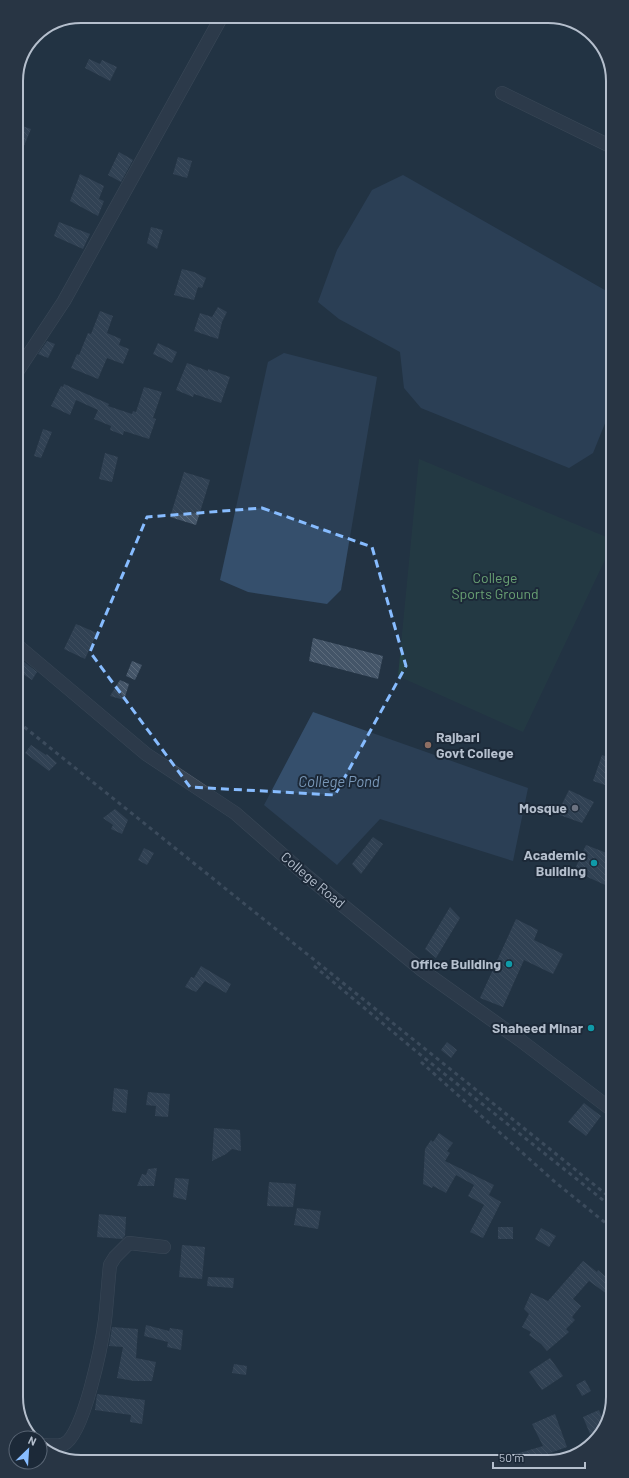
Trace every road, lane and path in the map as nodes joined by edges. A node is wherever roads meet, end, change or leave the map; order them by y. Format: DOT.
graph roads {
  1 [pos="218,23"];
  2 [pos="502,93"];
  3 [pos="606,144"];
  4 [pos="23,363"];
  5 [pos="23,650"];
  6 [pos="606,1105"];
  7 [pos="164,1247"];
  8 [pos="49,1445"];
  1 -- 4 [label="street"];
  2 -- 3 [label="street"];
  5 -- 6 [label="street, College Road"];
  7 -- 8 [label="street"];
}
